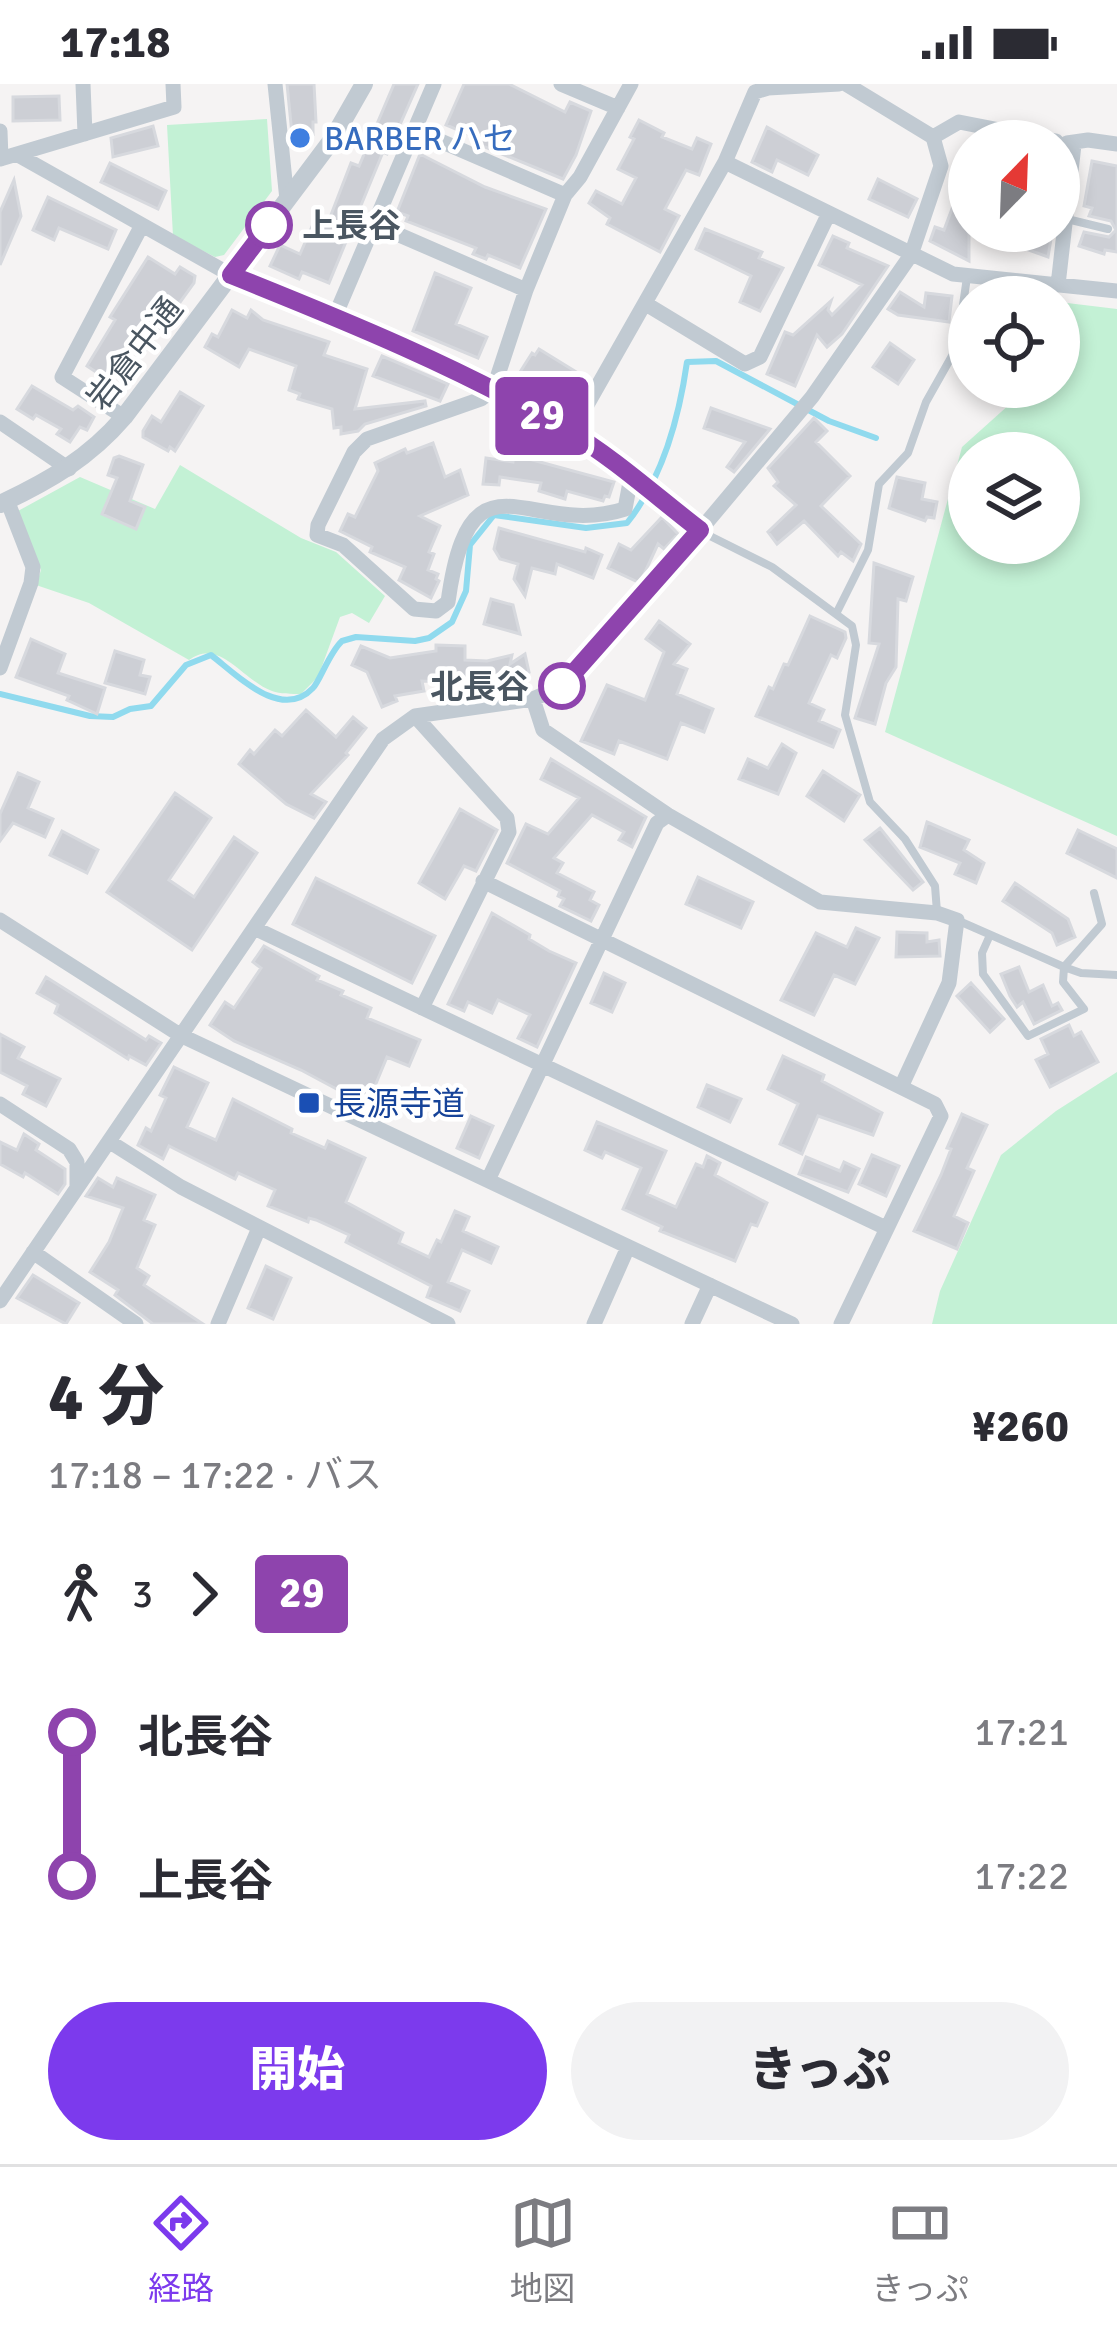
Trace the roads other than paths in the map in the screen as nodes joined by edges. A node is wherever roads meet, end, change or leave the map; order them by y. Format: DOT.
graph roads {
  1 [pos="83,84"];
  2 [pos="173,84"];
  3 [pos="275,84"];
  4 [pos="364,84"];
  5 [pos="434,84"];
  6 [pos="561,84"];
  7 [pos="631,84"];
  8 [pos="843,84"];
  9 [pos="617,108"];
  10 [pos="948,128"];
  11 [pos="415,130"];
  12 [pos="0,131"];
  13 [pos="85,134"];
  14 [pos="933,136"];
  15 [pos="1080,141"];
  16 [pos="1117,144"];
  17 [pos="6,158"];
  18 [pos="725,162"];
  19 [pos="565,195"];
  20 [pos="287,200"];
  21 [pos="829,213"];
  22 [pos="1080,222"];
  23 [pos="374,224"];
  24 [pos="142,225"];
  25 [pos="1108,229"];
  26 [pos="911,255"];
  27 [pos="231,275"];
  28 [pos="967,276"];
  29 [pos="1080,287"];
  30 [pos="526,290"];
  31 [pos="1117,291"];
  32 [pos="646,304"];
  33 [pos="335,316"];
  34 [pos="948,363"];
  35 [pos="493,390"];
  36 [pos="124,417"];
  37 [pos="0,422"];
  38 [pos="572,433"];
  39 [pos="69,469"];
  40 [pos="631,477"];
  41 [pos="4,502"];
  42 [pos="700,530"];
  43 [pos="837,612"];
  44 [pos="0,668"];
  45 [pos="533,699"];
  46 [pos="415,716"];
  47 [pos="668,815"];
  48 [pos="483,881"];
  49 [pos="1094,893"];
  50 [pos="937,913"];
  51 [pos="0,920"];
  52 [pos="957,920"];
  53 [pos="256,929"];
  54 [pos="990,934"];
  55 [pos="601,942"];
  56 [pos="1064,968"];
  57 [pos="1117,975"];
  58 [pos="422,1007"];
  59 [pos="180,1035"];
  60 [pos="544,1065"];
  61 [pos="901,1088"];
  62 [pos="0,1104"];
  63 [pos="110,1142"];
  64 [pos="488,1180"];
  65 [pos="76,1186"];
  66 [pos="259,1228"];
  67 [pos="886,1228"];
  68 [pos="628,1247"];
  69 [pos="33,1252"];
  70 [pos="710,1286"];
  71 [pos="0,1301"];
  72 [pos="410,1316"];
  73 [pos="136,1324"];
  74 [pos="218,1324"];
  75 [pos="448,1324"];
  76 [pos="594,1324"];
  77 [pos="692,1324"];
  78 [pos="792,1324"];
  79 [pos="841,1324"];
  1 -- 13 [label="street"];
  2 -- 13 [label="street"];
  3 -- 20 [label="street"];
  4 -- 20 [label="street, 岩倉中通"];
  5 -- 11 [label="street"];
  6 -- 9 [label="street"];
  7 -- 9 [label="street"];
  8 -- 14 [label="street"];
  8 -- 18 [label="street"];
  9 -- 19 [label="street"];
  10 -- 14 [label="street"];
  11 -- 19 [label="street"];
  11 -- 23 [label="street"];
  12 -- 17 [label="street"];
  13 -- 17 [label="street"];
  14 -- 26 [label="street"];
  15 -- 16 [label="street"];
  17 -- 24 [label="street"];
  18 -- 21 [label="street"];
  18 -- 32 [label="street"];
  19 -- 30 [label="street"];
  20 -- 27 [label="street, 岩倉中通"];
  21 -- 26 [label="street"];
  21 -- 32 [label="street"];
  22 -- 25 [label="lane"];
  23 -- 30 [label="street"];
  23 -- 33 [label="street"];
  24 -- 27 [label="street"];
  24 -- 36 [label="street"];
  26 -- 28 [label="street"];
  26 -- 42 [label="street"];
  27 -- 33 [label="street"];
  27 -- 36 [label="street, 岩倉中通"];
  29 -- 31 [label="street"];
  30 -- 35 [label="street"];
  32 -- 38 [label="street"];
  33 -- 35 [label="street"];
  34 -- 43 [label="lane"];
  35 -- 38 [label="street"];
  35 -- 40 [label="street"];
  36 -- 39 [label="street, 岩倉中通"];
  37 -- 39 [label="street"];
  38 -- 40 [label="street"];
  39 -- 41 [label="street, 岩倉中通"];
  40 -- 42 [label="street"];
  41 -- 44 [label="street"];
  42 -- 43 [label="lane"];
  42 -- 45 [label="street"];
  43 -- 50 [label="lane"];
  45 -- 46 [label="street"];
  45 -- 47 [label="street"];
  46 -- 48 [label="street"];
  46 -- 53 [label="street"];
  47 -- 50 [label="street"];
  47 -- 55 [label="street"];
  48 -- 55 [label="street"];
  48 -- 58 [label="street"];
  49 -- 56 [label="lane"];
  50 -- 52 [label="street"];
  51 -- 59 [label="street"];
  52 -- 54 [label="lane"];
  52 -- 61 [label="street"];
  53 -- 58 [label="street"];
  53 -- 59 [label="street"];
  54 -- 56 [label="lane"];
  54 -- 56 [label="lane"];
  55 -- 60 [label="street"];
  55 -- 61 [label="street"];
  56 -- 57 [label="lane"];
  58 -- 60 [label="street"];
  59 -- 63 [label="street"];
  59 -- 64 [label="street"];
  60 -- 64 [label="street"];
  60 -- 67 [label="street"];
  61 -- 67 [label="street"];
  62 -- 65 [label="street"];
  63 -- 65 [label="street"];
  63 -- 66 [label="street"];
  64 -- 68 [label="street"];
  65 -- 69 [label="street"];
  66 -- 72 [label="street"];
  66 -- 74 [label="street"];
  67 -- 79 [label="street"];
  68 -- 70 [label="street"];
  68 -- 76 [label="street"];
  69 -- 71 [label="street"];
  69 -- 73 [label="street"];
  70 -- 77 [label="street"];
  70 -- 78 [label="street"];
  72 -- 75 [label="street"];
}
